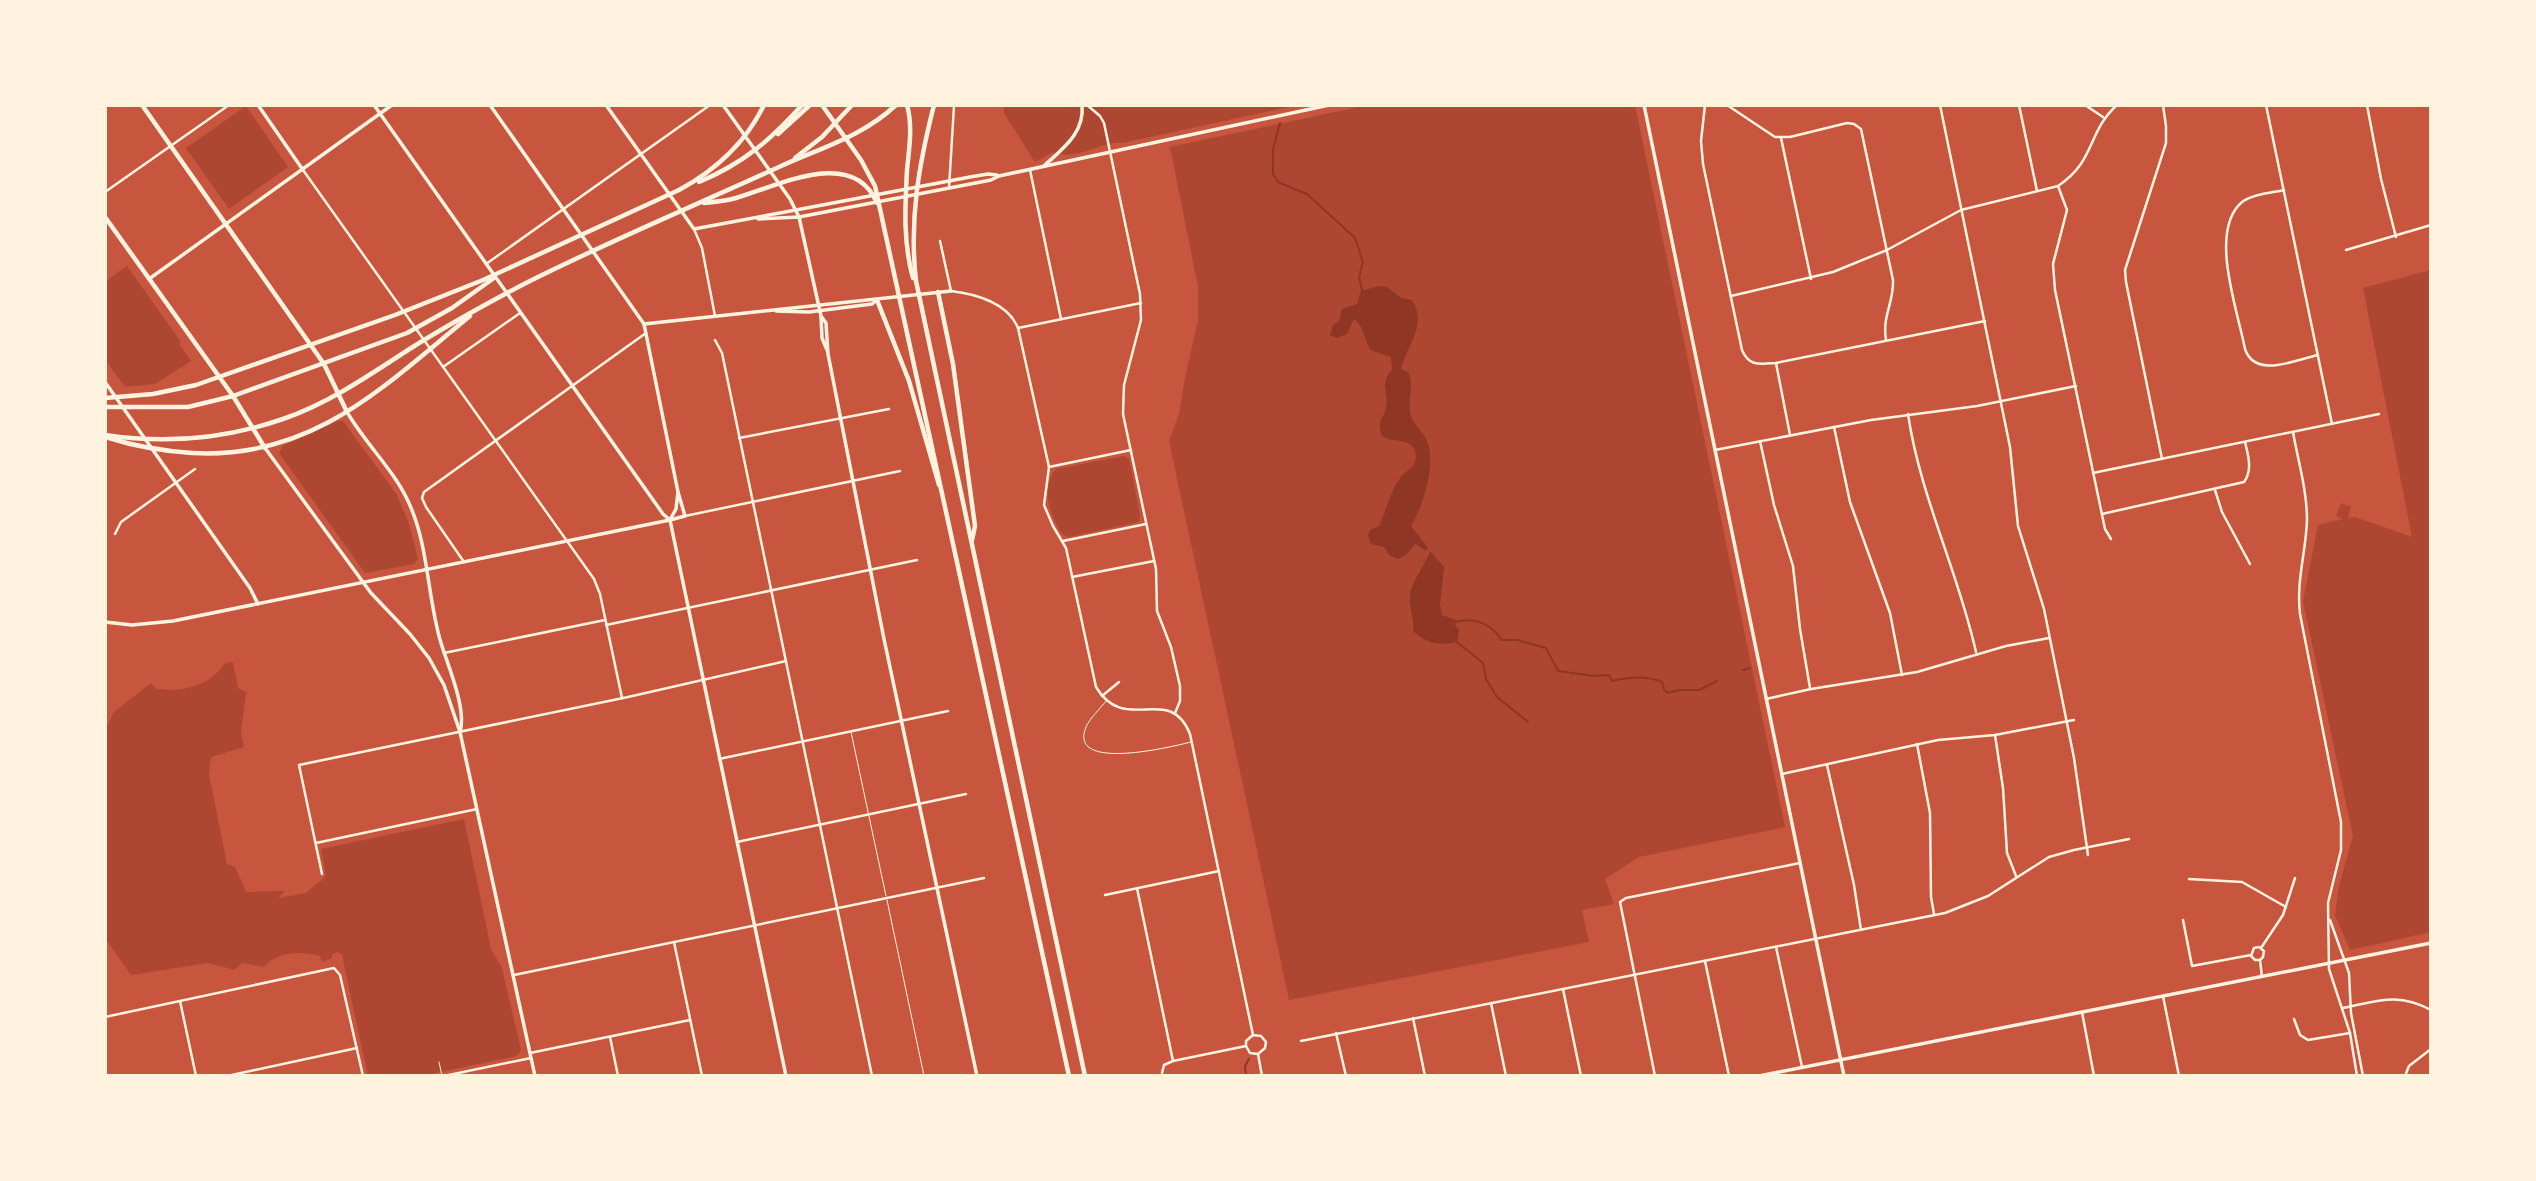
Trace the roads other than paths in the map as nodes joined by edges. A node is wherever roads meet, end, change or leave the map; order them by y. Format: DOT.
graph roads {
  1 [pos="142,105"];
  2 [pos="229,105"];
  3 [pos="258,105"];
  4 [pos="374,105"];
  5 [pos="392,105"];
  6 [pos="490,105"];
  7 [pos="606,105"];
  8 [pos="710,105"];
  9 [pos="723,105"];
  10 [pos="764,105"];
  11 [pos="802,105"];
  12 [pos="810,105"];
  13 [pos="852,105"];
  14 [pos="896,105"];
  15 [pos="907,105"];
  16 [pos="935,105"];
  17 [pos="1084,105"];
  18 [pos="1329,105"];
  19 [pos="1644,105"];
  20 [pos="1705,105"];
  21 [pos="1727,105"];
  22 [pos="1940,105"];
  23 [pos="2019,105"];
  24 [pos="2085,105"];
  25 [pos="2117,105"];
  26 [pos="2163,105"];
  27 [pos="2266,105"];
  28 [pos="2367,105"];
  29 [pos="824,106"];
  30 [pos="954,106"];
  31 [pos="380,113"];
  32 [pos="2104,118"];
  33 [pos="1781,138"];
  34 [pos="763,144"];
  35 [pos="171,146"];
  36 [pos="1111,152"];
  37 [pos="641,154"];
  38 [pos="789,163"];
  39 [pos="1042,167"];
  40 [pos="303,170"];
  41 [pos="1030,170"];
  42 [pos="999,176"];
  43 [pos="949,181"];
  44 [pos="2058,186"];
  45 [pos="950,188"];
  46 [pos="679,190"];
  47 [pos="2284,190"];
  48 [pos="105,192"];
  49 [pos="2037,192"];
  50 [pos="696,205"];
  51 [pos="563,209"];
  52 [pos="796,210"];
  53 [pos="1961,210"];
  54 [pos="105,217"];
  55 [pos="799,217"];
  56 [pos="749,219"];
  57 [pos="884,220"];
  58 [pos="226,224"];
  59 [pos="2431,225"];
  60 [pos="694,229"];
  61 [pos="2396,237"];
  62 [pos="940,241"];
  63 [pos="1887,250"];
  64 [pos="2346,250"];
  65 [pos="486,264"];
  66 [pos="148,279"];
  67 [pos="1811,279"];
  68 [pos="484,282"];
  69 [pos="951,291"];
  70 [pos="937,292"];
  71 [pos="1731,296"];
  72 [pos="877,300"];
  73 [pos="919,303"];
  74 [pos="1141,303"];
  75 [pos="481,307"];
  76 [pos="820,311"];
  77 [pos="521,312"];
  78 [pos="715,316"];
  79 [pos="1061,319"];
  80 [pos="1985,321"];
  81 [pos="644,324"];
  82 [pos="1018,328"];
  83 [pos="646,333"];
  84 [pos="715,340"];
  85 [pos="1886,341"];
  86 [pos="2318,355"];
  87 [pos="1776,362"];
  88 [pos="324,364"];
  89 [pos="443,367"];
  90 [pos="105,382"];
  91 [pos="573,386"];
  92 [pos="2076,386"];
  93 [pos="233,396"];
  94 [pos="105,398"];
  95 [pos="2001,401"];
  96 [pos="105,407"];
  97 [pos="889,409"];
  98 [pos="348,412"];
  99 [pos="1908,414"];
  100 [pos="2379,414"];
  101 [pos="841,418"];
  102 [pos="2332,424"];
  103 [pos="1834,427"];
  104 [pos="2292,432"];
  105 [pos="1791,435"];
  106 [pos="105,436"];
  107 [pos="739,438"];
  108 [pos="495,441"];
  109 [pos="1760,441"];
  110 [pos="2245,442"];
  111 [pos="265,448"];
  112 [pos="1131,450"];
  113 [pos="1715,450"];
  114 [pos="2162,459"];
  115 [pos="1049,467"];
  116 [pos="195,469"];
  117 [pos="900,471"];
  118 [pos="2093,473"];
  119 [pos="853,481"];
  120 [pos="176,482"];
  121 [pos="2215,490"];
  122 [pos="678,492"];
  123 [pos="752,502"];
  124 [pos="2102,514"];
  125 [pos="685,516"];
  126 [pos="948,516"];
  127 [pos="670,520"];
  128 [pos="1146,524"];
  129 [pos="115,534"];
  130 [pos="2111,539"];
  131 [pos="566,541"];
  132 [pos="1063,541"];
  133 [pos="971,545"];
  134 [pos="917,560"];
  135 [pos="1154,561"];
  136 [pos="464,563"];
  137 [pos="2250,564"];
  138 [pos="871,569"];
  139 [pos="426,570"];
  140 [pos="1072,577"];
  141 [pos="363,582"];
  142 [pos="771,591"];
  143 [pos="258,604"];
  144 [pos="687,608"];
  145 [pos="105,622"];
  146 [pos="606,622"];
  147 [pos="2049,638"];
  148 [pos="444,653"];
  149 [pos="1976,654"];
  150 [pos="786,661"];
  151 [pos="1902,675"];
  152 [pos="702,680"];
  153 [pos="1119,682"];
  154 [pos="1811,689"];
  155 [pos="1102,696"];
  156 [pos="622,698"];
  157 [pos="1766,699"];
  158 [pos="1106,701"];
  159 [pos="948,711"];
  160 [pos="1175,713"];
  161 [pos="2074,720"];
  162 [pos="902,721"];
  163 [pos="2066,722"];
  164 [pos="851,731"];
  165 [pos="460,732"];
  166 [pos="1995,735"];
  167 [pos="802,742"];
  168 [pos="1192,742"];
  169 [pos="1917,744"];
  170 [pos="719,759"];
  171 [pos="1826,765"];
  172 [pos="1782,774"];
  173 [pos="966,794"];
  174 [pos="919,804"];
  175 [pos="477,809"];
  176 [pos="868,815"];
  177 [pos="820,825"];
  178 [pos="2129,839"];
  179 [pos="737,842"];
  180 [pos="316,843"];
  181 [pos="2087,847"];
  182 [pos="2088,855"];
  183 [pos="1800,863"];
  184 [pos="1219,871"];
  185 [pos="322,874"];
  186 [pos="2017,877"];
  187 [pos="984,878"];
  188 [pos="2295,878"];
  189 [pos="2189,879"];
  190 [pos="937,887"];
  191 [pos="1137,888"];
  192 [pos="1105,895"];
  193 [pos="886,898"];
  194 [pos="2286,907"];
  195 [pos="837,908"];
  196 [pos="1934,915"];
  197 [pos="2328,917"];
  198 [pos="2183,920"];
  199 [pos="754,925"];
  200 [pos="1861,930"];
  201 [pos="1816,939"];
  202 [pos="674,942"];
  203 [pos="2431,943"];
  204 [pos="1776,947"];
  205 [pos="2261,948"];
  206 [pos="2251,954"];
  207 [pos="2260,960"];
  208 [pos="2346,960"];
  209 [pos="1705,961"];
  210 [pos="2329,963"];
  211 [pos="512,975"];
  212 [pos="1634,975"];
  213 [pos="2262,977"];
  214 [pos="1563,989"];
  215 [pos="2163,996"];
  216 [pos="180,1001"];
  217 [pos="1491,1003"];
  218 [pos="2350,1007"];
  219 [pos="2343,1009"];
  220 [pos="2431,1010"];
  221 [pos="2082,1012"];
  222 [pos="105,1017"];
  223 [pos="1413,1018"];
  224 [pos="2294,1018"];
  225 [pos="690,1020"];
  226 [pos="1336,1033"];
  227 [pos="2353,1033"];
  228 [pos="1253,1035"];
  229 [pos="610,1037"];
  230 [pos="1301,1041"];
  231 [pos="1246,1046"];
  232 [pos="357,1048"];
  233 [pos="2431,1049"];
  234 [pos="1258,1054"];
  235 [pos="530,1056"];
  236 [pos="1840,1060"];
  237 [pos="1173,1061"];
  238 [pos="439,1062"];
  239 [pos="1802,1067"];
  240 [pos="1789,1070"];
  241 [pos="1162,1073"];
  242 [pos="196,1076"];
  243 [pos="227,1076"];
  244 [pos="363,1076"];
  245 [pos="443,1076"];
  246 [pos="535,1076"];
  247 [pos="618,1076"];
  248 [pos="702,1076"];
  249 [pos="786,1076"];
  250 [pos="873,1076"];
  251 [pos="924,1076"];
  252 [pos="977,1076"];
  253 [pos="1069,1076"];
  254 [pos="1085,1076"];
  255 [pos="1262,1076"];
  256 [pos="1346,1076"];
  257 [pos="1425,1076"];
  258 [pos="1506,1076"];
  259 [pos="1581,1076"];
  260 [pos="1655,1076"];
  261 [pos="1729,1076"];
  262 [pos="1759,1076"];
  263 [pos="1790,1076"];
  264 [pos="1844,1076"];
  265 [pos="2094,1076"];
  266 [pos="2179,1076"];
  267 [pos="2357,1076"];
  268 [pos="2363,1076"];
  269 [pos="2404,1076"];
  1 -- 35 [label="main road"];
  2 -- 35 [label="street"];
  3 -- 40 [label="street"];
  4 -- 31 [label="street"];
  5 -- 31 [label="street"];
  6 -- 51 [label="street"];
  7 -- 37 [label="street"];
  8 -- 37 [label="street"];
  9 -- 52 [label="street"];
  10 -- 46 [label="main road"];
  11 -- 34 [label="main road"];
  12 -- 34 [label="main road"];
  13 -- 38 [label="main road"];
  14 -- 38 [label="main road"];
  15 -- 73 [label="main road"];
  16 -- 73 [label="main road"];
  17 -- 36 [label="street"];
  17 -- 39 [label="street"];
  18 -- 36 [label="street"];
  19 -- 113 [label="street"];
  20 -- 71 [label="street"];
  21 -- 33 [label="street"];
  22 -- 53 [label="street"];
  23 -- 49 [label="street"];
  24 -- 32 [label="street"];
  25 -- 32 [label="street"];
  26 -- 114 [label="street"];
  27 -- 47 [label="street"];
  28 -- 61 [label="street"];
  29 -- 57 [label="main road"];
  30 -- 43 [label="street"];
  31 -- 40 [label="street"];
  31 -- 65 [label="street"];
  32 -- 44 [label="street"];
  33 -- 63 [label="street"];
  33 -- 67 [label="street"];
  34 -- 46 [label="main road"];
  35 -- 48 [label="street"];
  35 -- 58 [label="main road"];
  36 -- 39 [label="street"];
  36 -- 74 [label="street"];
  37 -- 51 [label="street"];
  37 -- 60 [label="street"];
  38 -- 50 [label="main road"];
  39 -- 41 [label="street"];
  40 -- 58 [label="street"];
  40 -- 89 [label="street"];
  41 -- 42 [label="street"];
  41 -- 79 [label="street"];
  42 -- 43 [label="street"];
  42 -- 45 [label="street"];
  43 -- 45 [label="street"];
  43 -- 52 [label="street"];
  44 -- 49 [label="street"];
  44 -- 92 [label="street"];
  45 -- 55 [label="street"];
  46 -- 68 [label="main road"];
  47 -- 86 [label="street"];
  47 -- 86 [label="street"];
  49 -- 53 [label="street"];
  50 -- 57 [label="main road"];
  50 -- 75 [label="main road"];
  51 -- 65 [label="street"];
  51 -- 81 [label="street"];
  52 -- 55 [label="street"];
  52 -- 56 [label="street"];
  53 -- 63 [label="street"];
  53 -- 80 [label="street"];
  54 -- 66 [label="main road"];
  55 -- 56 [label="street"];
  55 -- 76 [label="street"];
  56 -- 60 [label="street"];
  57 -- 126 [label="main road"];
  58 -- 66 [label="street"];
  58 -- 88 [label="main road"];
  59 -- 61 [label="street"];
  60 -- 78 [label="street"];
  61 -- 64 [label="street"];
  62 -- 69 [label="street"];
  63 -- 67 [label="street"];
  63 -- 85 [label="street"];
  65 -- 77 [label="street"];
  66 -- 93 [label="main road"];
  67 -- 71 [label="street"];
  68 -- 88 [label="main road"];
  68 -- 94 [label="main road"];
  69 -- 70 [label="street"];
  69 -- 82 [label="street"];
  70 -- 72 [label="street"];
  70 -- 133 [label="main road"];
  71 -- 87 [label="street"];
  72 -- 76 [label="street"];
  72 -- 126 [label="main road"];
  73 -- 133 [label="main road"];
  74 -- 79 [label="street"];
  74 -- 112 [label="street"];
  75 -- 98 [label="main road"];
  75 -- 106 [label="main road"];
  76 -- 78 [label="street"];
  76 -- 101 [label="street"];
  77 -- 89 [label="street"];
  77 -- 91 [label="street"];
  78 -- 81 [label="street"];
  79 -- 82 [label="street"];
  80 -- 85 [label="street"];
  80 -- 95 [label="street"];
  81 -- 83 [label="street"];
  82 -- 115 [label="street"];
  83 -- 91 [label="street"];
  83 -- 122 [label="street"];
  84 -- 107 [label="street"];
  85 -- 87 [label="street"];
  86 -- 102 [label="street"];
  87 -- 105 [label="street"];
  88 -- 93 [label="main road"];
  88 -- 98 [label="main road"];
  89 -- 108 [label="street"];
  90 -- 120 [label="street"];
  91 -- 108 [label="street"];
  91 -- 127 [label="street"];
  92 -- 95 [label="street"];
  92 -- 118 [label="street"];
  93 -- 96 [label="main road"];
  93 -- 111 [label="main road"];
  95 -- 99 [label="street"];
  95 -- 147 [label="street"];
  97 -- 101 [label="street"];
  98 -- 111 [label="main road"];
  98 -- 139 [label="street"];
  99 -- 103 [label="street"];
  99 -- 149 [label="street"];
  100 -- 102 [label="street"];
  101 -- 107 [label="street"];
  101 -- 119 [label="street"];
  102 -- 104 [label="street"];
  103 -- 105 [label="street"];
  103 -- 151 [label="street"];
  104 -- 110 [label="street"];
  104 -- 197 [label="street"];
  105 -- 109 [label="street"];
  106 -- 111 [label="main road"];
  107 -- 123 [label="street"];
  108 -- 131 [label="street"];
  108 -- 136 [label="street"];
  109 -- 113 [label="street"];
  109 -- 154 [label="street"];
  110 -- 114 [label="street"];
  110 -- 121 [label="street"];
  111 -- 141 [label="street"];
  112 -- 115 [label="street"];
  112 -- 128 [label="street"];
  113 -- 157 [label="street"];
  114 -- 118 [label="street"];
  115 -- 132 [label="street"];
  116 -- 120 [label="street"];
  117 -- 119 [label="street"];
  118 -- 124 [label="street"];
  119 -- 123 [label="street"];
  119 -- 138 [label="street"];
  120 -- 129 [label="street"];
  120 -- 143 [label="street"];
  121 -- 124 [label="street"];
  121 -- 137 [label="street"];
  122 -- 125 [label="street"];
  122 -- 127 [label="street"];
  123 -- 125 [label="street"];
  123 -- 142 [label="street"];
  124 -- 130 [label="street"];
  125 -- 127 [label="street"];
  126 -- 253 [label="main road"];
  127 -- 131 [label="street"];
  127 -- 144 [label="street"];
  128 -- 132 [label="street"];
  128 -- 135 [label="street"];
  131 -- 136 [label="street"];
  131 -- 146 [label="street"];
  132 -- 140 [label="street"];
  133 -- 254 [label="main road"];
  134 -- 138 [label="street"];
  135 -- 140 [label="street"];
  135 -- 160 [label="street"];
  136 -- 139 [label="street"];
  138 -- 142 [label="street"];
  138 -- 162 [label="street"];
  139 -- 141 [label="street"];
  139 -- 148 [label="street"];
  140 -- 155 [label="street"];
  141 -- 143 [label="street"];
  141 -- 165 [label="street"];
  142 -- 144 [label="street"];
  142 -- 150 [label="street"];
  143 -- 145 [label="street"];
  144 -- 146 [label="street"];
  144 -- 152 [label="street"];
  146 -- 148 [label="street"];
  146 -- 156 [label="street"];
  147 -- 149 [label="street"];
  147 -- 163 [label="street"];
  148 -- 165 [label="street"];
  149 -- 151 [label="street"];
  150 -- 152 [label="street"];
  150 -- 167 [label="street"];
  151 -- 154 [label="street"];
  152 -- 156 [label="street"];
  152 -- 170 [label="street"];
  153 -- 155 [label="street"];
  154 -- 157 [label="street"];
  155 -- 158 [label="street"];
  156 -- 165 [label="street"];
  157 -- 172 [label="street"];
  158 -- 160 [label="street"];
  158 -- 168 [label="lane"];
  159 -- 162 [label="street"];
  160 -- 168 [label="street"];
  161 -- 163 [label="street"];
  162 -- 164 [label="street"];
  162 -- 174 [label="street"];
  163 -- 166 [label="street"];
  163 -- 181 [label="street"];
  164 -- 167 [label="street"];
  164 -- 176 [label="lane"];
  165 -- 175 [label="street"];
  165 -- 180 [label="street"];
  166 -- 169 [label="street"];
  166 -- 186 [label="street"];
  167 -- 170 [label="street"];
  167 -- 177 [label="street"];
  168 -- 184 [label="street"];
  169 -- 171 [label="street"];
  169 -- 196 [label="street"];
  170 -- 179 [label="street"];
  171 -- 172 [label="street"];
  171 -- 200 [label="street"];
  172 -- 183 [label="street"];
  173 -- 174 [label="street"];
  174 -- 176 [label="street"];
  174 -- 190 [label="street"];
  175 -- 180 [label="street"];
  175 -- 211 [label="street"];
  176 -- 177 [label="street"];
  176 -- 193 [label="lane"];
  177 -- 179 [label="street"];
  177 -- 195 [label="street"];
  178 -- 181 [label="street"];
  179 -- 199 [label="street"];
  180 -- 185 [label="street"];
  181 -- 182 [label="street"];
  181 -- 186 [label="street"];
  183 -- 201 [label="street"];
  183 -- 212 [label="street"];
  184 -- 191 [label="street"];
  184 -- 228 [label="street"];
  186 -- 196 [label="street"];
  187 -- 190 [label="street"];
  188 -- 194 [label="street"];
  189 -- 194 [label="street"];
  190 -- 193 [label="street"];
  190 -- 252 [label="street"];
  191 -- 192 [label="street"];
  191 -- 237 [label="street"];
  193 -- 195 [label="street"];
  193 -- 251 [label="lane"];
  194 -- 205 [label="street"];
  195 -- 199 [label="street"];
  195 -- 250 [label="street"];
  196 -- 200 [label="street"];
  197 -- 208 [label="street"];
  197 -- 210 [label="street"];
  198 -- 206 [label="street"];
  199 -- 202 [label="street"];
  199 -- 249 [label="street"];
  200 -- 201 [label="street"];
  201 -- 204 [label="street"];
  201 -- 236 [label="street"];
  202 -- 211 [label="street"];
  202 -- 225 [label="street"];
  203 -- 208 [label="street"];
  204 -- 209 [label="street"];
  204 -- 239 [label="street"];
  205 -- 206 [label="street"];
  205 -- 207 [label="street"];
  206 -- 207 [label="street"];
  207 -- 213 [label="street"];
  208 -- 210 [label="street"];
  208 -- 218 [label="street"];
  209 -- 212 [label="street"];
  209 -- 261 [label="street"];
  210 -- 213 [label="street"];
  210 -- 219 [label="street"];
  211 -- 235 [label="street"];
  212 -- 214 [label="street"];
  212 -- 260 [label="street"];
  213 -- 215 [label="street"];
  214 -- 217 [label="street"];
  214 -- 259 [label="street"];
  215 -- 221 [label="street"];
  215 -- 266 [label="street"];
  216 -- 222 [label="street"];
  216 -- 232 [label="street"];
  216 -- 242 [label="street"];
  217 -- 223 [label="street"];
  217 -- 258 [label="street"];
  218 -- 219 [label="street"];
  218 -- 220 [label="street"];
  218 -- 227 [label="street"];
  219 -- 227 [label="street"];
  221 -- 236 [label="street"];
  221 -- 265 [label="street"];
  223 -- 226 [label="street"];
  223 -- 257 [label="street"];
  224 -- 227 [label="street"];
  225 -- 229 [label="street"];
  225 -- 248 [label="street"];
  226 -- 230 [label="street"];
  226 -- 256 [label="street"];
  227 -- 267 [label="street"];
  227 -- 268 [label="street"];
  228 -- 231 [label="street"];
  228 -- 234 [label="street"];
  229 -- 235 [label="street"];
  229 -- 247 [label="street"];
  231 -- 234 [label="street"];
  231 -- 237 [label="street"];
  232 -- 243 [label="street"];
  232 -- 244 [label="street"];
  233 -- 269 [label="street"];
  234 -- 255 [label="street"];
  235 -- 245 [label="street"];
  235 -- 246 [label="street"];
  236 -- 239 [label="street"];
  236 -- 264 [label="street"];
  237 -- 241 [label="street"];
  238 -- 245 [label="lane"];
  239 -- 240 [label="street"];
  240 -- 262 [label="street"];
  240 -- 263 [label="street"];
}
